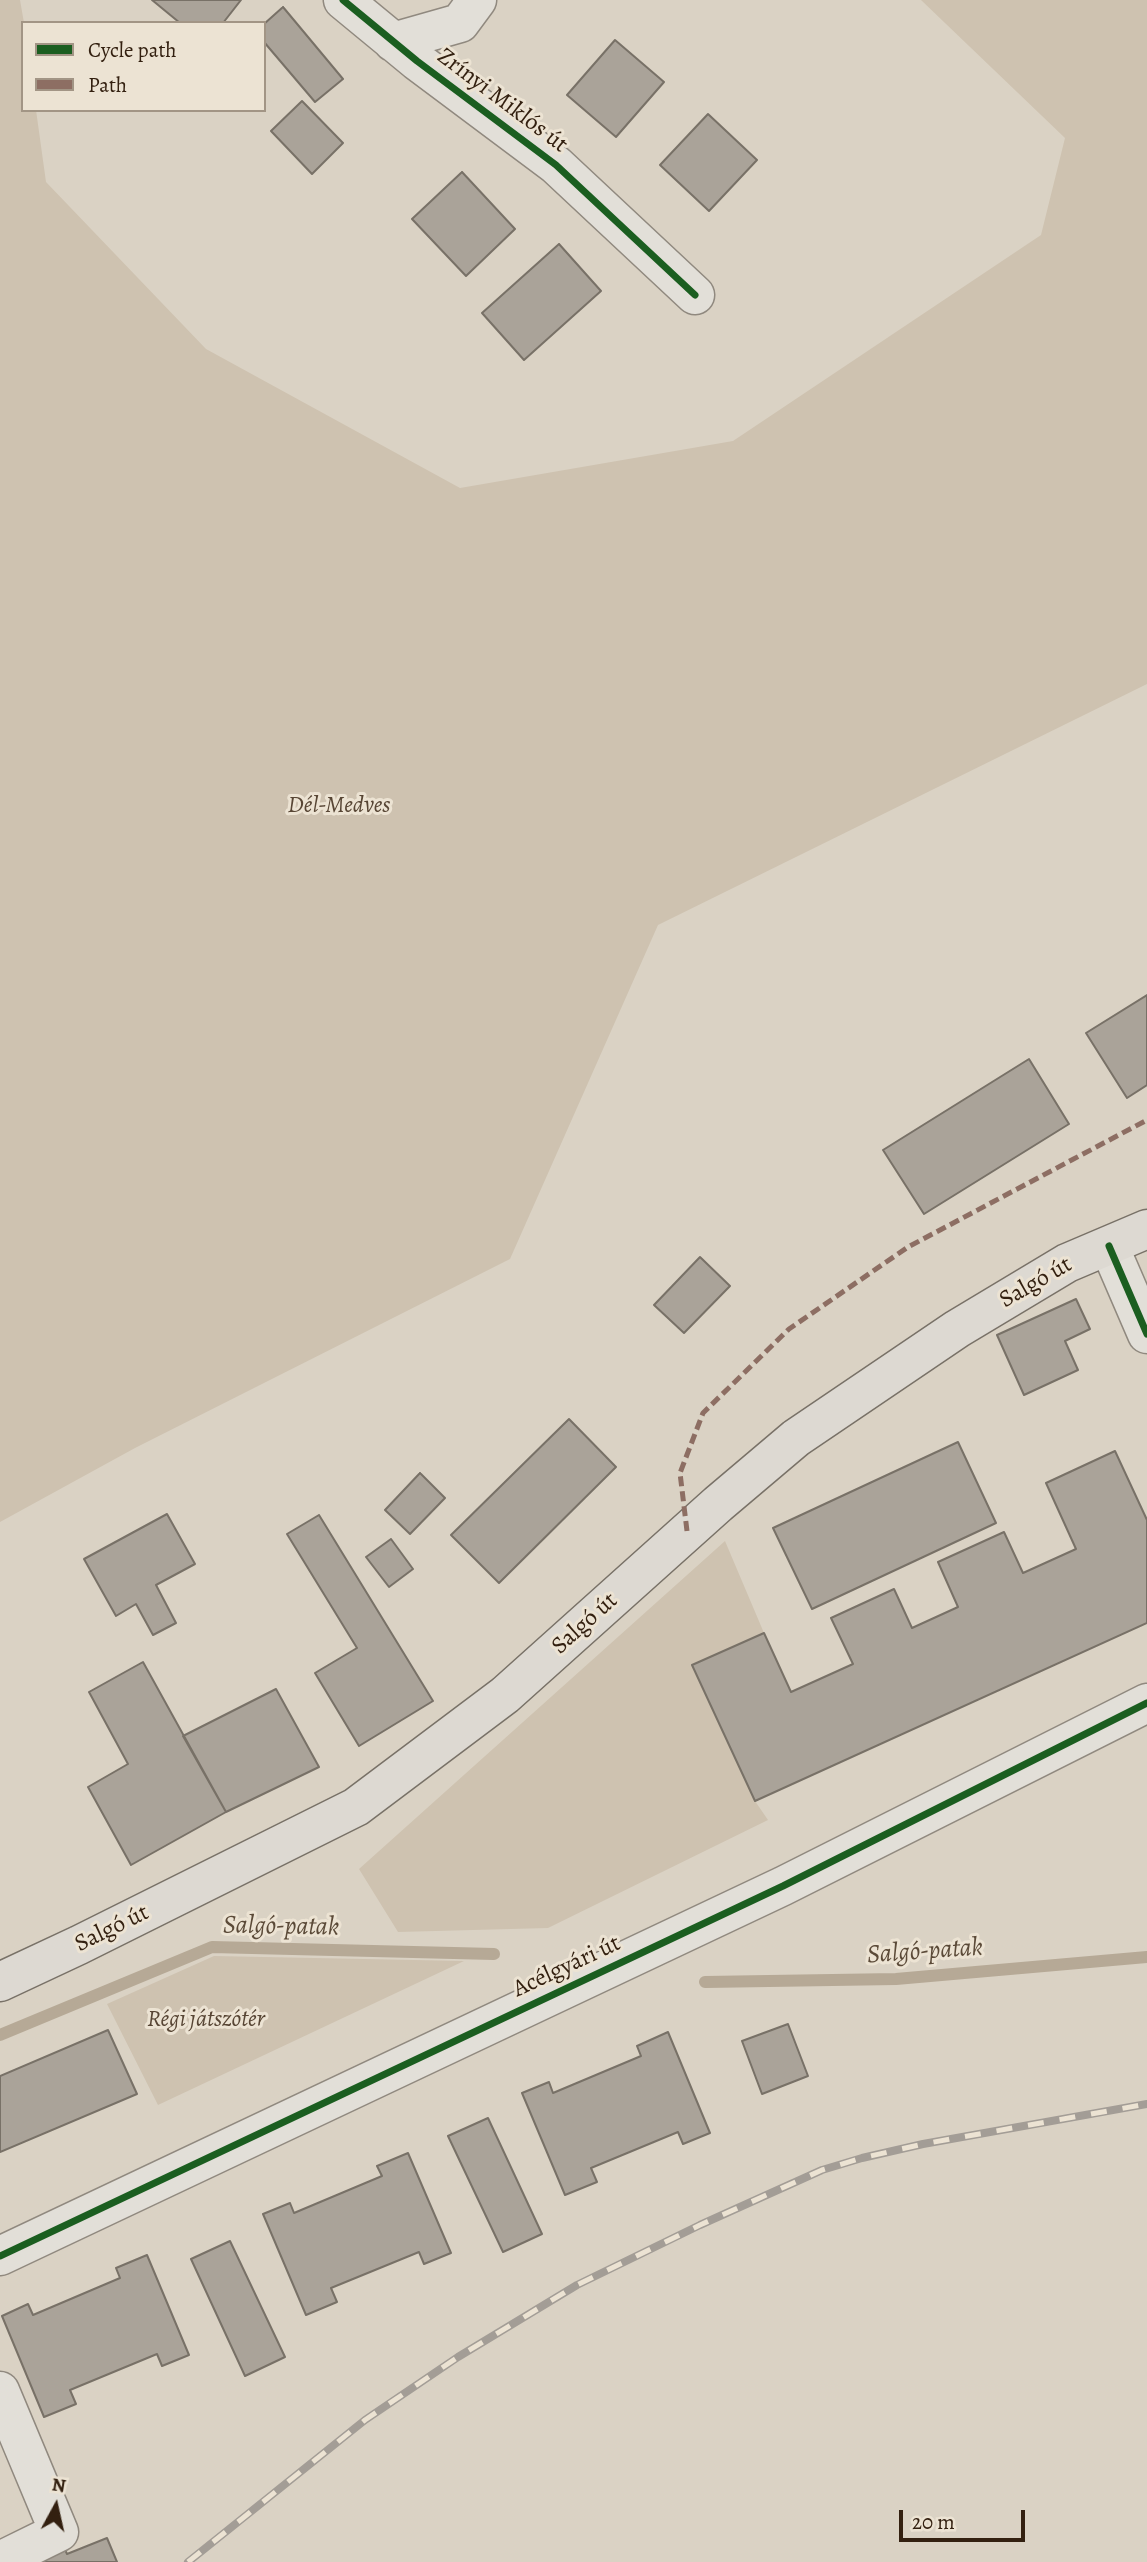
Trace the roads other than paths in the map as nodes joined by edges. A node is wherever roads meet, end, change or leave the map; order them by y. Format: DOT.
graph roads {
  1 [pos="343,0"];
  2 [pos="477,0"];
  3 [pos="393,42"];
  4 [pos="695,295"];
  5 [pos="1147,1229"];
  6 [pos="1109,1246"];
  7 [pos="1147,1334"];
  8 [pos="1147,1703"];
  9 [pos="0,1982"];
  10 [pos="0,2256"];
  11 [pos="0,2391"];
  12 [pos="0,2561"];
  1 -- 3 [label="street, Zrínyi Miklós út"];
  2 -- 3 [label="street"];
  3 -- 4 [label="street, Zrínyi Miklós út"];
  5 -- 6 [label="main road, Salgó út"];
  6 -- 7 [label="street"];
  6 -- 9 [label="main road, Salgó út"];
  8 -- 10 [label="street, Acélgyári út"];
  11 -- 12 [label="street"];
}
